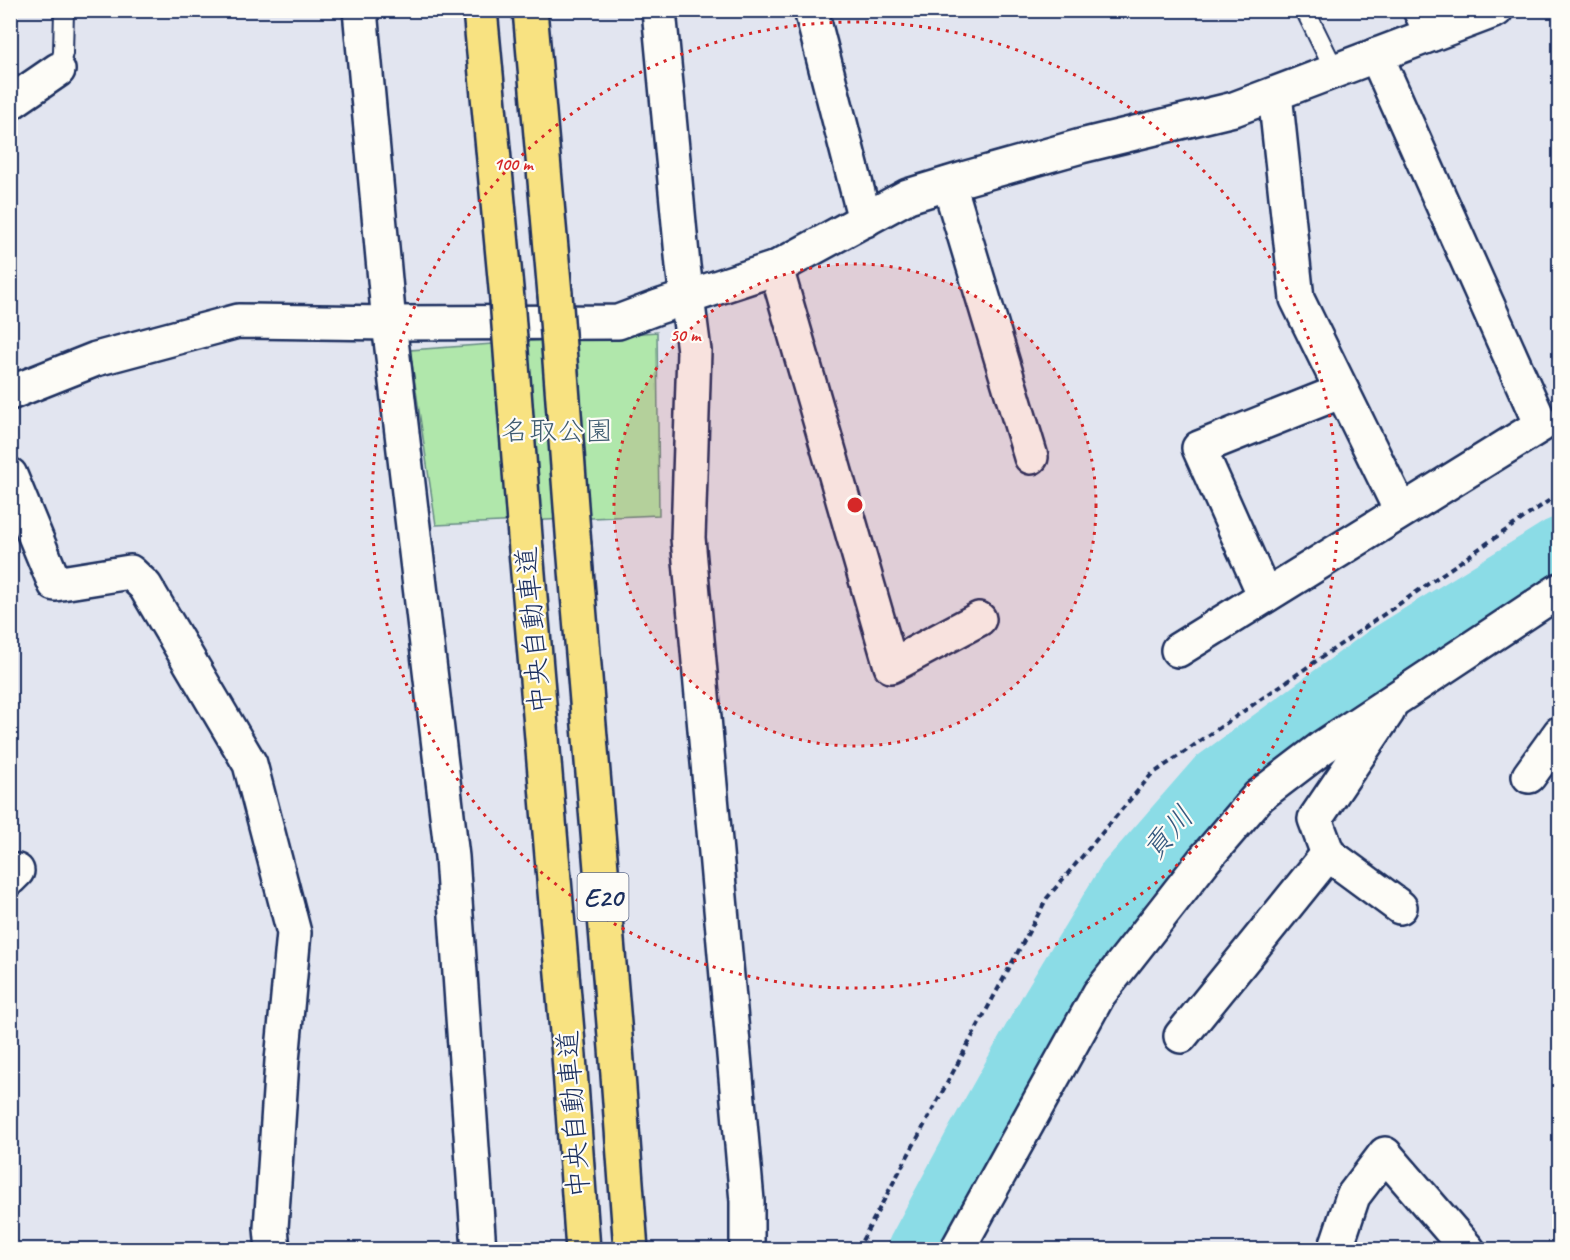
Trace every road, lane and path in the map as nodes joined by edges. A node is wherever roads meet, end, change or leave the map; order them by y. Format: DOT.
graph roads {
  1 [pos="64,10"];
  2 [pos="360,10"];
  3 [pos="480,10"];
  4 [pos="530,10"];
  5 [pos="659,10"];
  6 [pos="811,10"];
  7 [pos="1305,10"];
  8 [pos="1496,10"];
  9 [pos="1426,22"];
  10 [pos="1376,55"];
  11 [pos="58,70"];
  12 [pos="1335,71"];
  13 [pos="1275,94"];
  14 [pos="10,103"];
  15 [pos="948,183"];
  16 [pos="865,220"];
  17 [pos="776,268"];
  18 [pos="687,297"];
  19 [pos="389,323"];
  20 [pos="1342,391"];
  21 [pos="10,393"];
  22 [pos="1031,457"];
  23 [pos="10,475"];
  24 [pos="1560,493"];
  25 [pos="1401,511"];
  26 [pos="1560,590"];
  27 [pos="1265,596"];
  28 [pos="979,619"];
  29 [pos="1178,650"];
  30 [pos="1397,698"];
  31 [pos="1560,733"];
  32 [pos="1529,776"];
  33 [pos="1328,854"];
  34 [pos="1400,907"];
  35 [pos="1181,1036"];
  36 [pos="273,1250"];
  37 [pos="479,1250"];
  38 [pos="583,1250"];
  39 [pos="631,1250"];
  40 [pos="747,1250"];
  41 [pos="856,1250"];
  42 [pos="957,1250"];
  43 [pos="1335,1250"];
  44 [pos="1468,1250"];
  1 -- 11 [label="lane"];
  2 -- 19 [label="street"];
  3 -- 38 [label="highway, 中央自動車道 / E20, bridge"];
  4 -- 39 [label="highway, 中央自動車道 / E20, bridge"];
  5 -- 18 [label="street"];
  6 -- 16 [label="street"];
  7 -- 12 [label="lane"];
  8 -- 9 [label="street"];
  9 -- 10 [label="street"];
  10 -- 12 [label="street"];
  10 -- 25 [label="street"];
  11 -- 14 [label="street"];
  12 -- 13 [label="street"];
  13 -- 15 [label="street"];
  13 -- 20 [label="street"];
  15 -- 16 [label="street"];
  15 -- 22 [label="street"];
  16 -- 17 [label="street"];
  17 -- 18 [label="street"];
  17 -- 28 [label="street"];
  18 -- 19 [label="street"];
  18 -- 40 [label="street"];
  19 -- 21 [label="street"];
  19 -- 37 [label="street"];
  20 -- 25 [label="street"];
  20 -- 27 [label="street"];
  23 -- 36 [label="street"];
  24 -- 41 [label="path"];
  25 -- 27 [label="street"];
  26 -- 30 [label="street"];
  27 -- 29 [label="street"];
  30 -- 33 [label="street"];
  30 -- 42 [label="street"];
  31 -- 32 [label="street"];
  33 -- 34 [label="street"];
  33 -- 35 [label="street"];
  43 -- 44 [label="street"];
}
